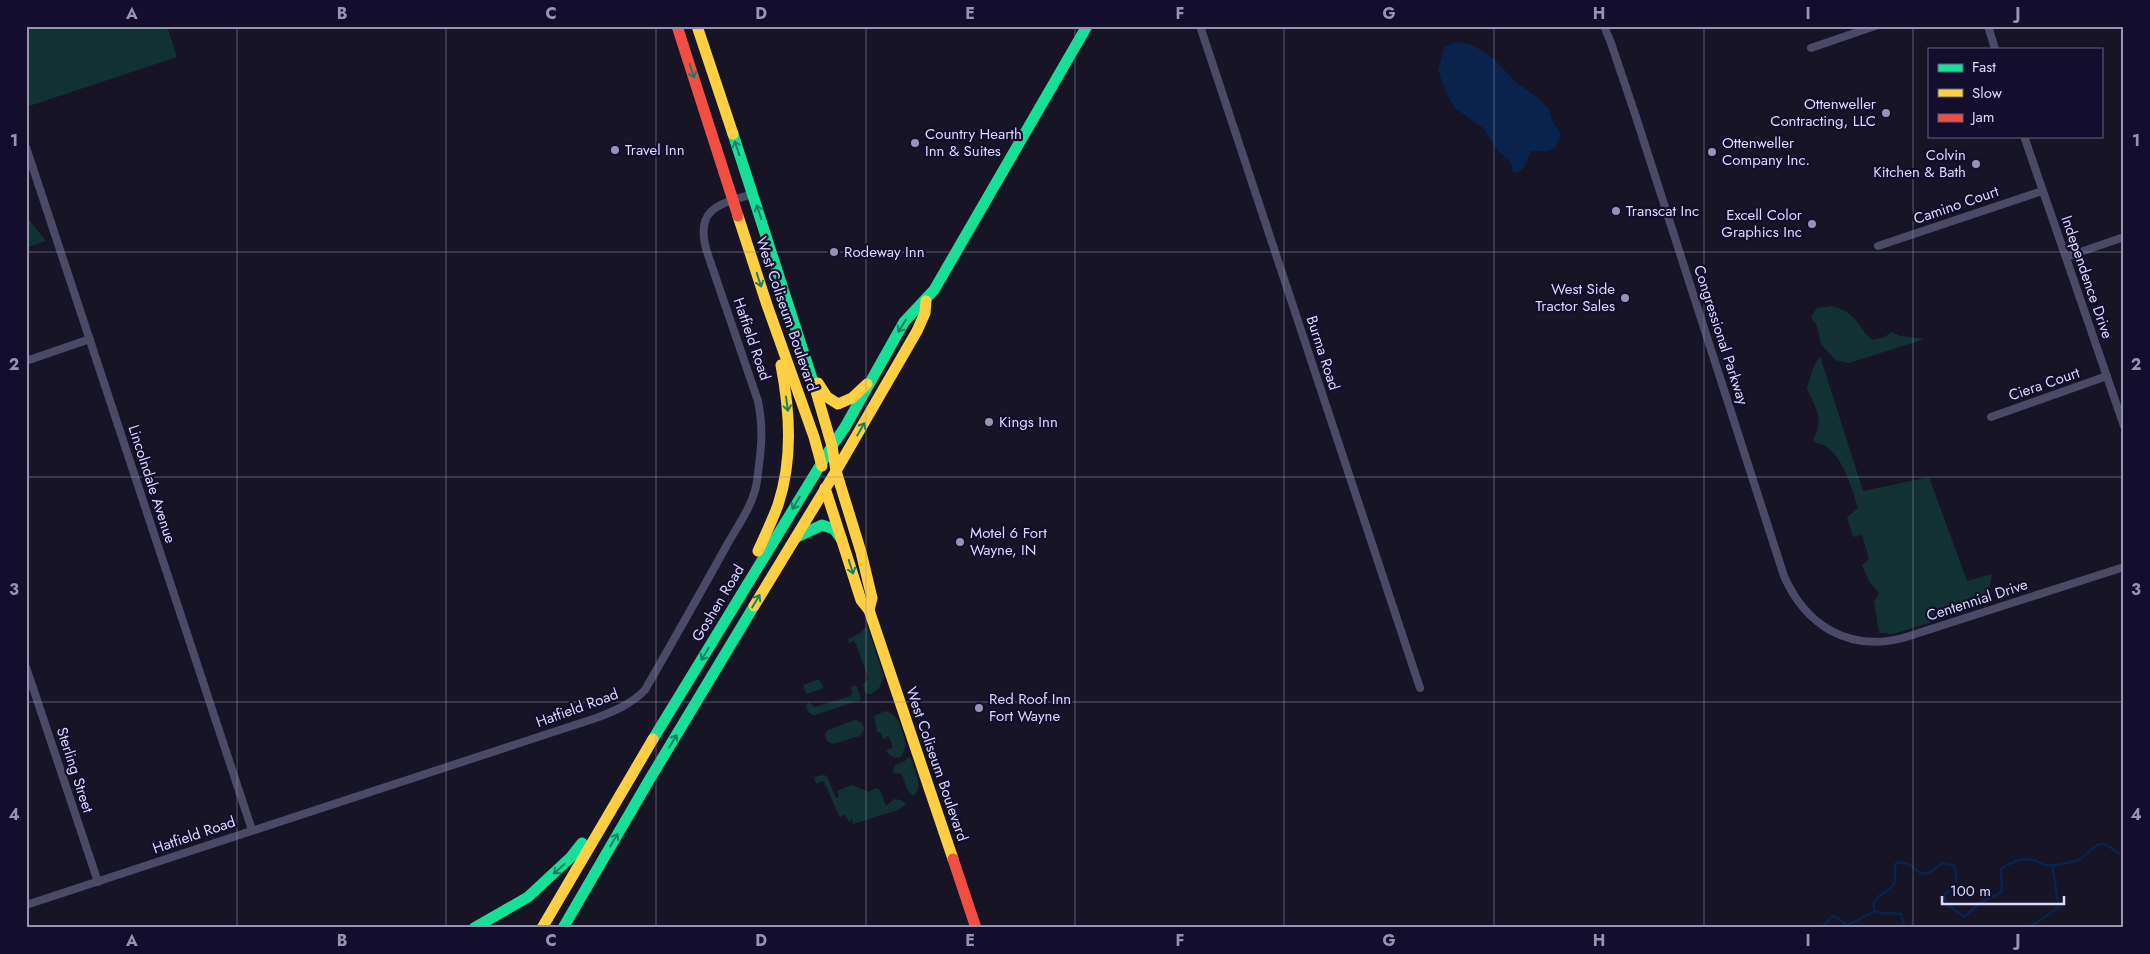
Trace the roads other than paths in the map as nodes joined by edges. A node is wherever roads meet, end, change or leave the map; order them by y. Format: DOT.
graph roads {
  1 [pos="677,26"];
  2 [pos="697,26"];
  3 [pos="1086,26"];
  4 [pos="1200,26"];
  5 [pos="1604,26"];
  6 [pos="1874,26"];
  7 [pos="1988,26"];
  8 [pos="1811,48"];
  9 [pos="1995,48"];
  10 [pos="2025,138"];
  11 [pos="26,147"];
  12 [pos="2042,191"];
  13 [pos="753,194"];
  14 [pos="732,200"];
  15 [pos="2124,237"];
  16 [pos="1878,246"];
  17 [pos="2066,257"];
  18 [pos="926,301"];
  19 [pos="767,305"];
  20 [pos="90,339"];
  21 [pos="26,361"];
  22 [pos="808,367"];
  23 [pos="2107,376"];
  24 [pos="868,384"];
  25 [pos="1991,417"];
  26 [pos="2124,426"];
  27 [pos="832,446"];
  28 [pos="821,461"];
  29 [pos="836,471"];
  30 [pos="825,488"];
  31 [pos="794,540"];
  32 [pos="842,540"];
  33 [pos="2124,567"];
  34 [pos="869,610"];
  35 [pos="730,612"];
  36 [pos="1838,634"];
  37 [pos="26,667"];
  38 [pos="1420,688"];
  39 [pos="622,790"];
  40 [pos="252,830"];
  41 [pos="98,882"];
  42 [pos="26,905"];
  43 [pos="474,928"];
  44 [pos="542,928"];
  45 [pos="563,928"];
  46 [pos="976,928"];
  1 -- 14 [label="main road, West Coliseum Boulevard, one-way"];
  13 -- 2 [label="main road, West Coliseum Boulevard, one-way"];
  3 -- 18 [label="main road, Goshen Road"];
  4 -- 38 [label="street, Burma Road"];
  5 -- 36 [label="street, Congressional Parkway"];
  6 -- 8 [label="street"];
  7 -- 9 [label="street"];
  10 -- 12 [label="street, Independence Drive"];
  11 -- 20 [label="street, Lincolndale Avenue"];
  12 -- 16 [label="street, Camino Court"];
  12 -- 17 [label="street, Independence Drive"];
  13 -- 14 [label="street, Hatfield Road"];
  22 -- 13 [label="main road, West Coliseum Boulevard, one-way"];
  14 -- 19 [label="main road, West Coliseum Boulevard, one-way"];
  14 -- 40 [label="street, Hatfield Road"];
  15 -- 17 [label="street"];
  17 -- 23 [label="street, Independence Drive"];
  18 -- 24 [label="main road, Goshen Road, one-way"];
  29 -- 18 [label="main road, Goshen Road, one-way"];
  19 -- 28 [label="main road, West Coliseum Boulevard"];
  19 -- 35 [label="main road, one-way"];
  20 -- 21 [label="street"];
  20 -- 40 [label="street, Lincolndale Avenue"];
  22 -- 24 [label="main road"];
  22 -- 27 [label="main road, West Coliseum Boulevard"];
  23 -- 25 [label="street, Ciera Court"];
  23 -- 26 [label="street, Independence Drive"];
  24 -- 27 [label="main road, Goshen Road"];
  27 -- 28 [label="main road, Goshen Road"];
  27 -- 29 [label="main road, West Coliseum Boulevard"];
  28 -- 30 [label="main road, West Coliseum Boulevard"];
  28 -- 35 [label="main road, Goshen Road, one-way"];
  29 -- 30 [label="main road, Goshen Road"];
  29 -- 34 [label="main road, West Coliseum Boulevard"];
  30 -- 31 [label="main road, Goshen Road"];
  30 -- 32 [label="main road, West Coliseum Boulevard"];
  31 -- 32 [label="main road"];
  45 -- 31 [label="main road, Goshen Road, one-way"];
  32 -- 34 [label="main road, West Coliseum Boulevard, one-way"];
  33 -- 36 [label="street, Centennial Drive"];
  34 -- 46 [label="main road, West Coliseum Boulevard"];
  35 -- 39 [label="main road, Goshen Road, one-way"];
  37 -- 41 [label="street, Sterling Street"];
  39 -- 43 [label="main road, one-way"];
  39 -- 44 [label="main road, Goshen Road"];
  40 -- 41 [label="street, Hatfield Road"];
  41 -- 42 [label="street, Hatfield Road"];
}
